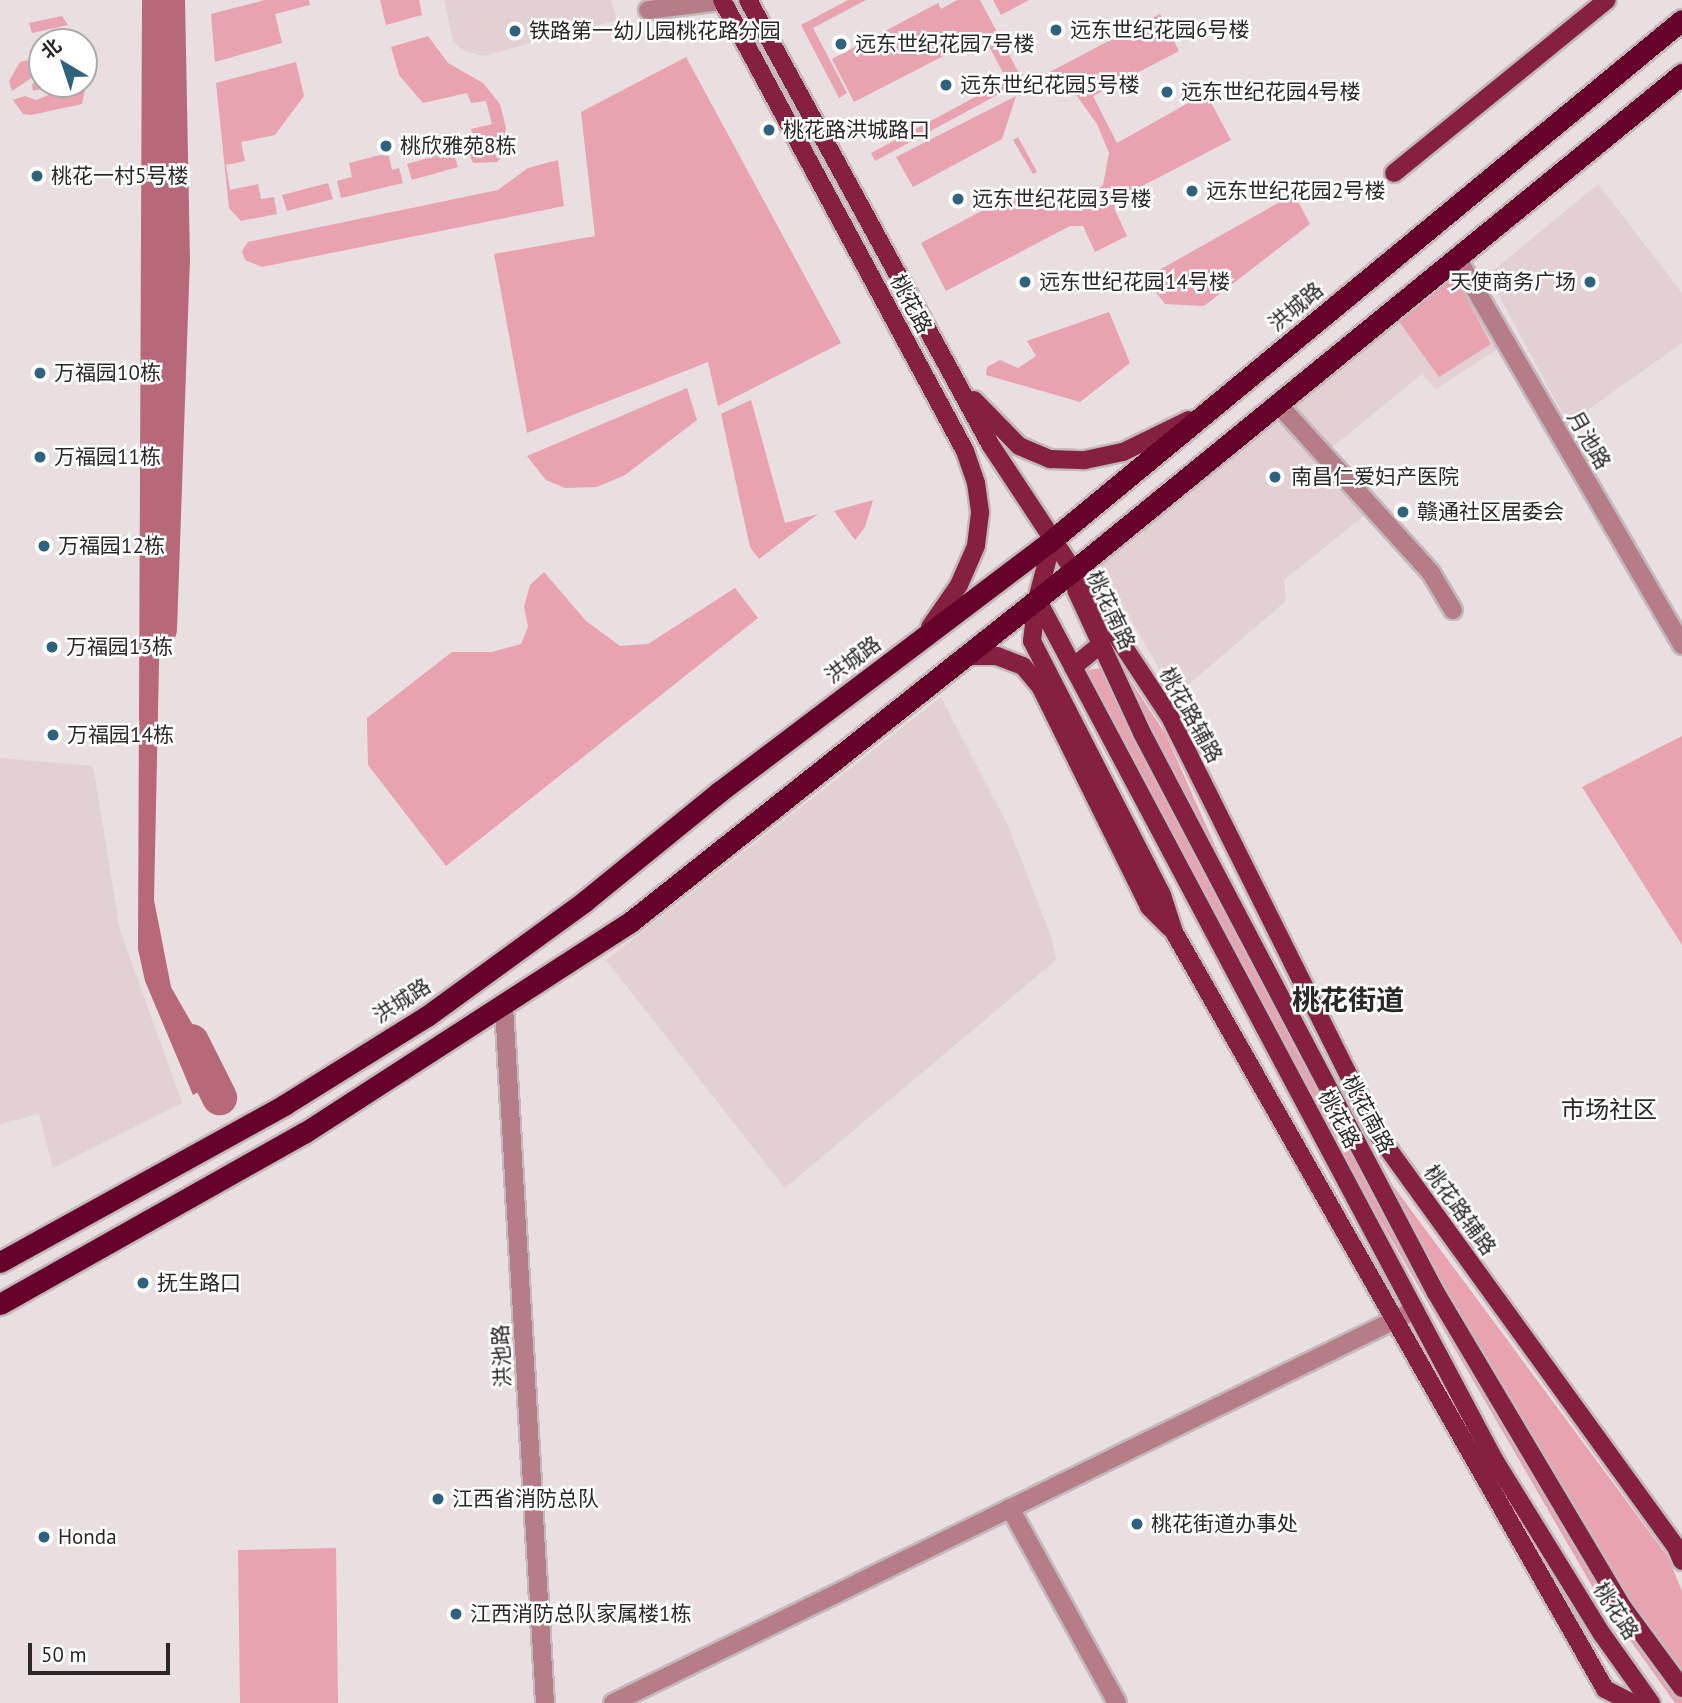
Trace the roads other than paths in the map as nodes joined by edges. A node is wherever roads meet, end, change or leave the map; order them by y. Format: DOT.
graph roads {
  1 [pos="748,0"];
  2 [pos="1607,0"];
  3 [pos="722,1"];
  4 [pos="648,10"];
  5 [pos="1682,20"];
  6 [pos="1682,74"];
  7 [pos="1394,173"];
  8 [pos="1457,257"];
  9 [pos="951,373"];
  10 [pos="1278,404"];
  11 [pos="1208,411"];
  12 [pos="1053,539"];
  13 [pos="1071,572"];
  14 [pos="1037,599"];
  15 [pos="1454,610"];
  16 [pos="923,638"];
  17 [pos="1101,644"];
  18 [pos="1682,645"];
  19 [pos="964,656"];
  20 [pos="1073,667"];
  21 [pos="1174,932"];
  22 [pos="504,1007"];
  23 [pos="59,1230"];
  24 [pos="0,1248"];
  25 [pos="0,1262"];
  26 [pos="40,1282"];
  27 [pos="0,1304"];
  28 [pos="1415,1310"];
  29 [pos="0,1312"];
  30 [pos="1395,1320"];
  31 [pos="1010,1508"];
  32 [pos="1682,1561"];
  33 [pos="1682,1689"];
  34 [pos="1608,1696"];
  35 [pos="545,1703"];
  36 [pos="613,1703"];
  37 [pos="1116,1703"];
  38 [pos="1632,1703"];
  39 [pos="1651,1703"];
  1 -- 9 [label="main road, 桃花路"];
  2 -- 7 [label="main road"];
  3 -- 4 [label="street"];
  3 -- 16 [label="main road, 桃花路"];
  5 -- 11 [label="highway, 洪城路"];
  6 -- 8 [label="highway"];
  8 -- 10 [label="highway"];
  8 -- 18 [label="street, 月池路"];
  9 -- 11 [label="main road"];
  9 -- 12 [label="main road, 桃花路"];
  10 -- 13 [label="highway"];
  10 -- 15 [label="street"];
  11 -- 12 [label="highway, 洪城路"];
  12 -- 13 [label="main road, 桃花路"];
  12 -- 14 [label="main road"];
  12 -- 16 [label="highway, 洪城路"];
  13 -- 14 [label="highway"];
  13 -- 17 [label="main road, 桃花南路"];
  13 -- 32 [label="main road, 桃花路辅路"];
  14 -- 19 [label="highway"];
  14 -- 20 [label="main road, 桃花路"];
  14 -- 21 [label="main road"];
  16 -- 23 [label="highway, 洪城路"];
  17 -- 20 [label="main road"];
  17 -- 33 [label="main road, 桃花南路"];
  19 -- 21 [label="main road"];
  19 -- 22 [label="highway"];
  20 -- 28 [label="main road, 桃花路"];
  21 -- 30 [label="main road"];
  22 -- 26 [label="highway"];
  22 -- 35 [label="street, 洪池路"];
  23 -- 24 [label="highway"];
  23 -- 25 [label="highway, 洪城路"];
  26 -- 27 [label="highway"];
  26 -- 29 [label="highway"];
  28 -- 30 [label="street"];
  28 -- 39 [label="main road, 桃花路"];
  30 -- 31 [label="street"];
  30 -- 34 [label="main road"];
  31 -- 36 [label="street"];
  31 -- 37 [label="street"];
  34 -- 38 [label="main road"];
}
